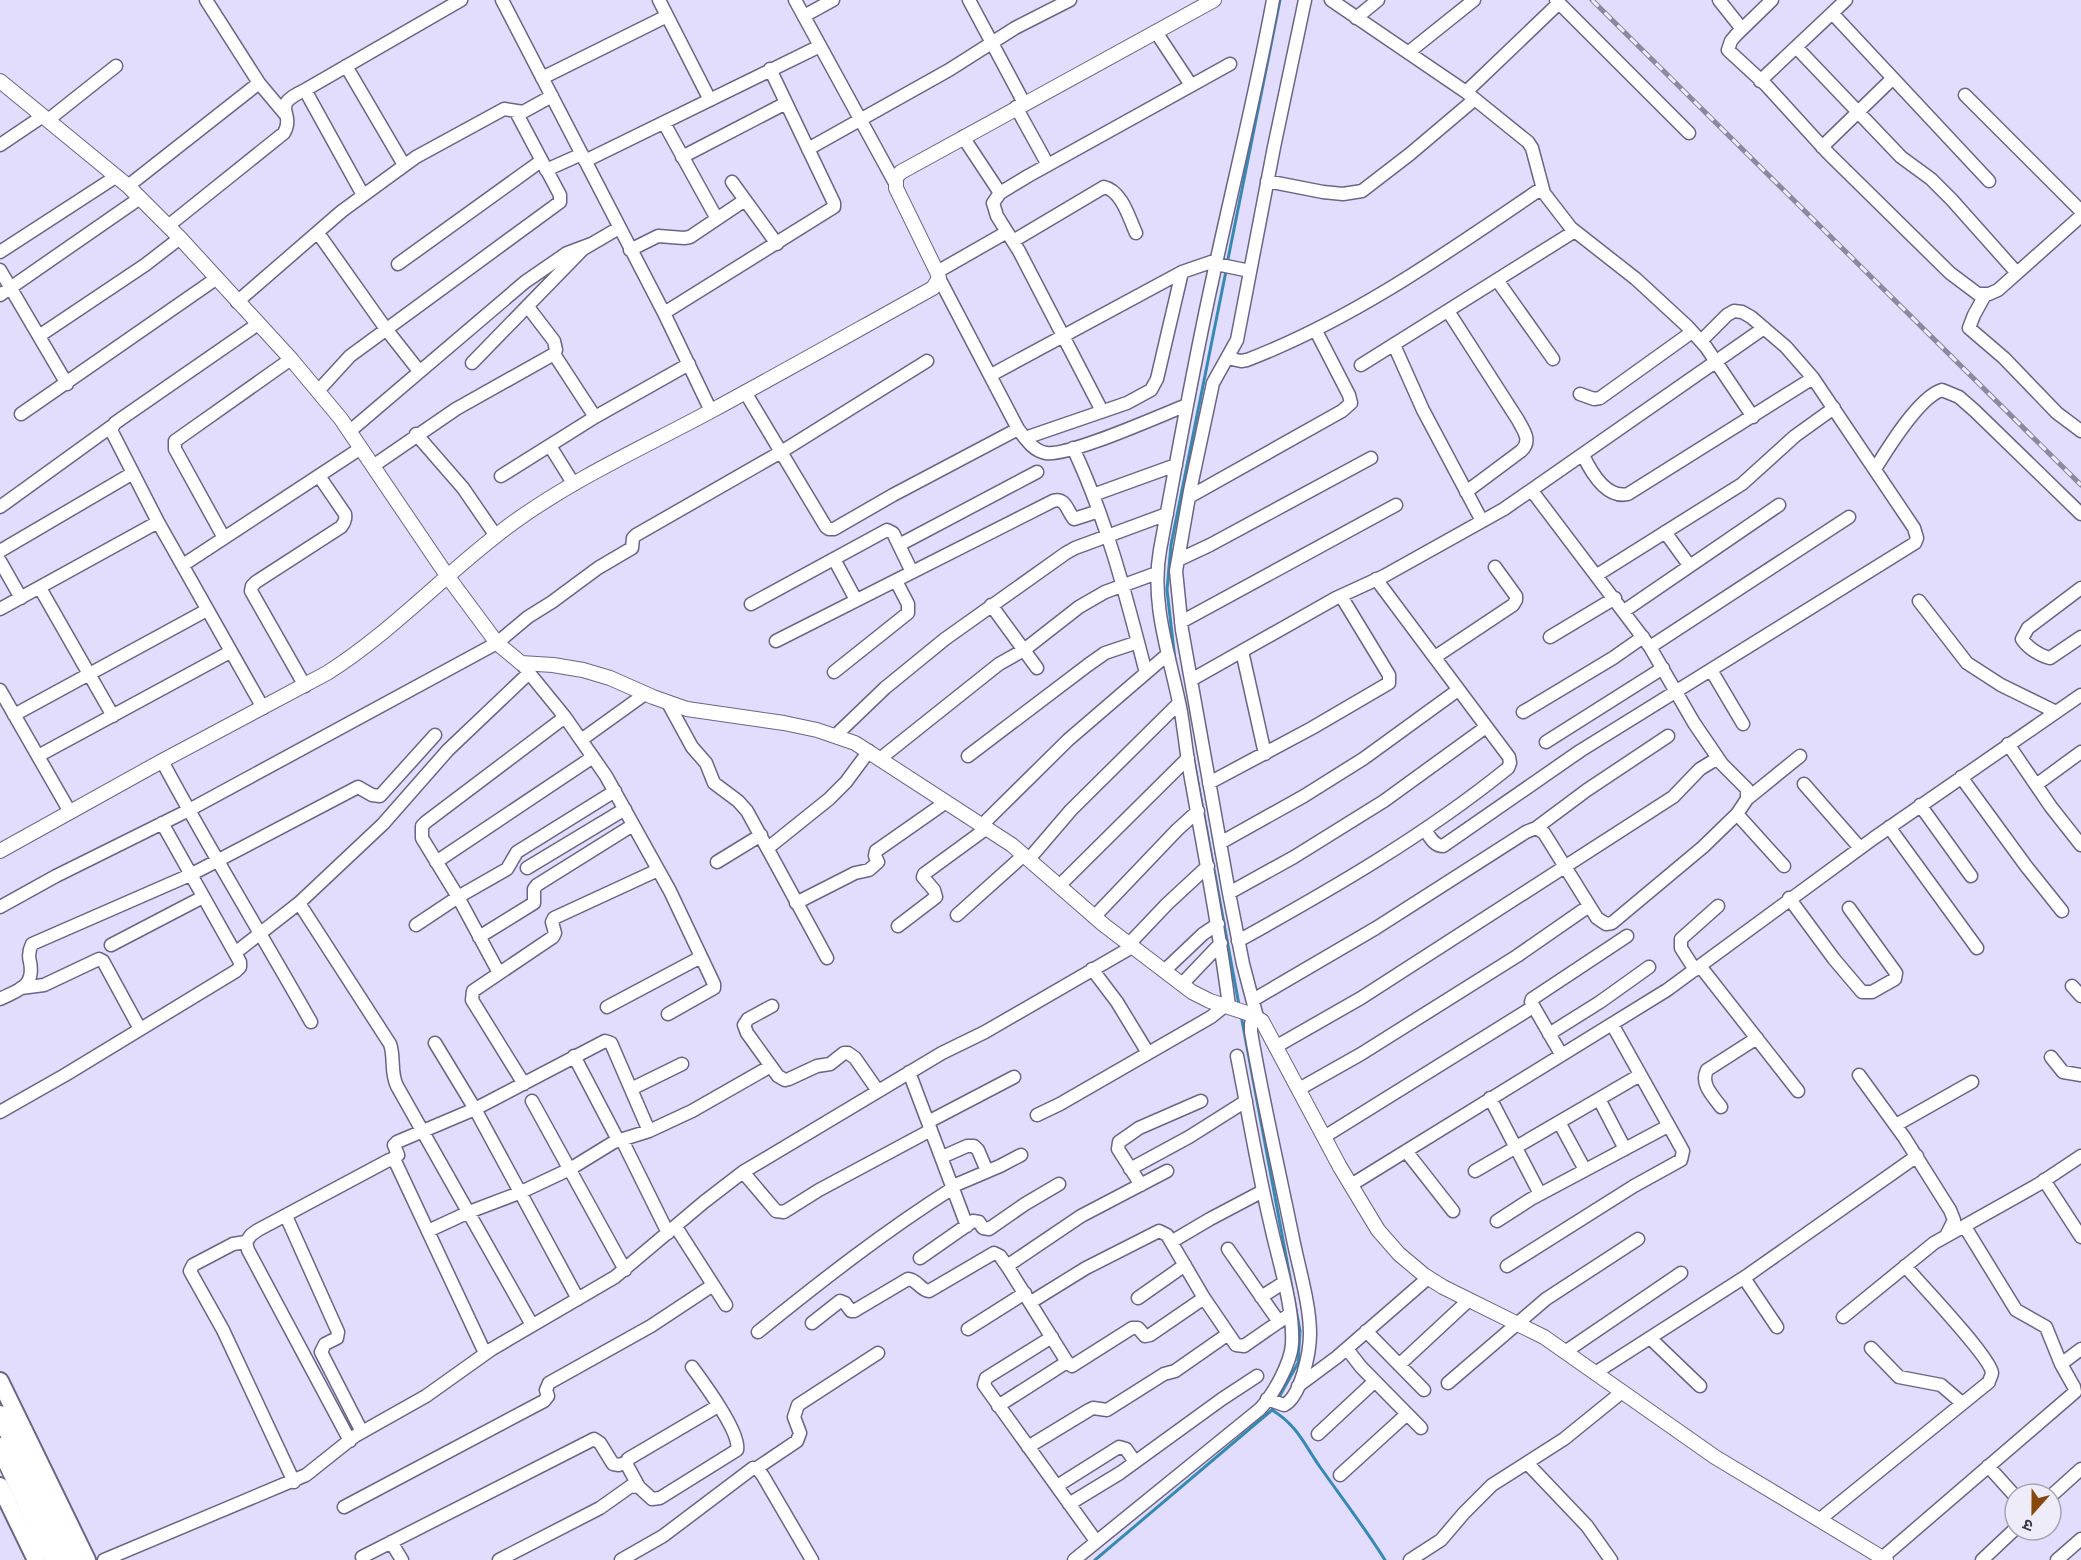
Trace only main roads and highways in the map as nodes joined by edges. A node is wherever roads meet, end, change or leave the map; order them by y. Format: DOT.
graph roads {
  1 [pos="0,1381"];
  2 [pos="0,1415"];
  3 [pos="0,1447"];
  4 [pos="0,1486"];
  5 [pos="36,1560"];
  6 [pos="54,1560"];
  7 [pos="72,1560"];
  8 [pos="87,1560"];
  1 -- 8 [label="main road"];
  2 -- 7 [label="main road"];
  3 -- 6 [label="main road"];
  4 -- 5 [label="main road"];
}
